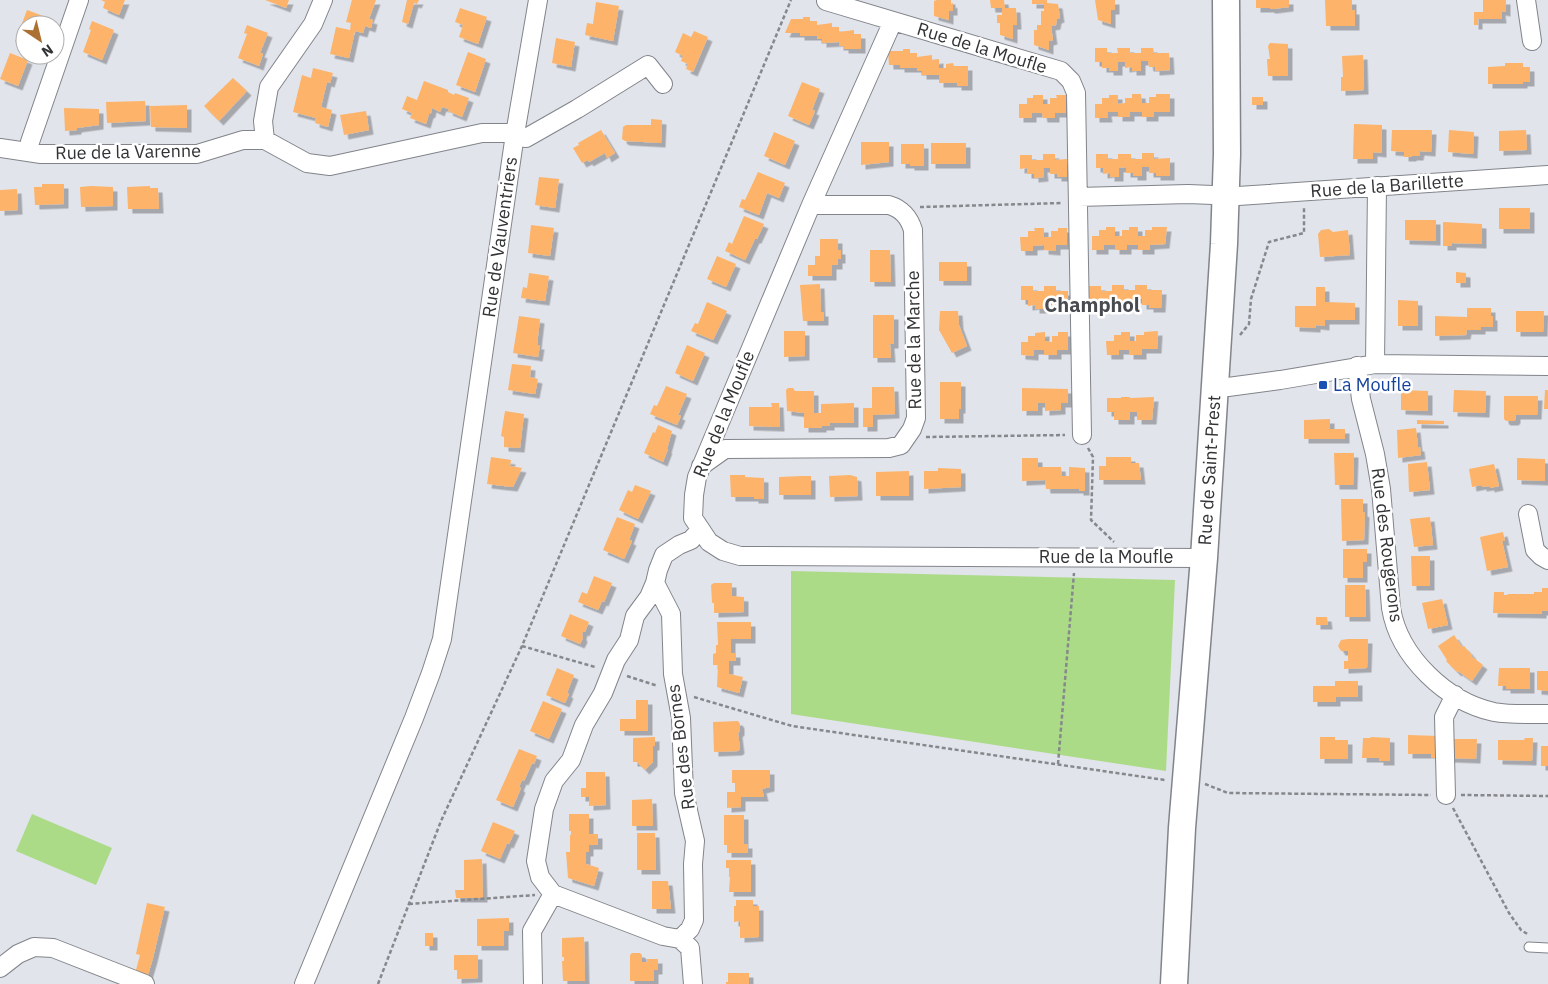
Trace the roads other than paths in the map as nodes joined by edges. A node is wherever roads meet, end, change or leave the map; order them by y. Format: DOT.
graph roads {
  1 [pos="80,0"];
  2 [pos="324,0"];
  3 [pos="538,0"];
  4 [pos="1226,0"];
  5 [pos="1526,0"];
  6 [pos="826,1"];
  7 [pos="894,21"];
  8 [pos="1532,40"];
  9 [pos="663,84"];
  10 [pos="515,134"];
  11 [pos="265,140"];
  12 [pos="0,148"];
  13 [pos="28,152"];
  14 [pos="1548,175"];
  15 [pos="1377,186"];
  16 [pos="1226,195"];
  17 [pos="1078,202"];
  18 [pos="811,206"];
  19 [pos="1366,365"];
  20 [pos="1548,366"];
  21 [pos="1215,386"];
  22 [pos="1082,435"];
  23 [pos="701,466"];
  24 [pos="1528,514"];
  25 [pos="700,530"];
  26 [pos="1204,558"];
  27 [pos="1548,560"];
  28 [pos="655,583"];
  29 [pos="1454,695"];
  30 [pos="1548,714"];
  31 [pos="1446,795"];
  32 [pos="553,894"];
  33 [pos="680,939"];
  34 [pos="1177,940"];
  35 [pos="1528,947"];
  36 [pos="1548,948"];
  37 [pos="0,968"];
  38 [pos="146,984"];
  39 [pos="304,984"];
  40 [pos="533,984"];
  41 [pos="693,984"];
  42 [pos="1166,984"];
  43 [pos="1174,984"];
  1 -- 13 [label="street"];
  2 -- 11 [label="street"];
  3 -- 10 [label="street"];
  4 -- 16 [label="main road, Rue de Saint-Prest"];
  5 -- 8 [label="street"];
  6 -- 7 [label="street, Rue de la Moufle"];
  7 -- 17 [label="street, Rue de la Moufle"];
  7 -- 18 [label="street, Rue de la Moufle"];
  9 -- 10 [label="street, Rue de Vauventriers"];
  10 -- 11 [label="street"];
  10 -- 39 [label="street, Rue de Vauventriers"];
  11 -- 13 [label="street, Rue de la Varenne"];
  12 -- 13 [label="street, Rue de la Varenne"];
  14 -- 15 [label="street, Rue de la Barillette"];
  15 -- 16 [label="street, Rue de la Barillette"];
  15 -- 19 [label="street, Rue des Rougerons"];
  16 -- 17 [label="street"];
  16 -- 21 [label="main road, Rue de Saint-Prest"];
  17 -- 22 [label="street, Rue de la Moufle"];
  18 -- 23 [label="street, Rue de la Moufle"];
  18 -- 23 [label="street, Rue de la Marche"];
  19 -- 20 [label="street"];
  19 -- 21 [label="street"];
  19 -- 29 [label="street, Rue des Rougerons"];
  21 -- 26 [label="main road, Rue de Saint-Prest"];
  23 -- 25 [label="street, Rue de la Moufle"];
  24 -- 27 [label="street"];
  25 -- 26 [label="street, Rue de la Moufle"];
  25 -- 28 [label="street"];
  26 -- 34 [label="main road, Rue de Saint-Prest"];
  28 -- 32 [label="street"];
  28 -- 33 [label="street, Rue des Bornes"];
  29 -- 30 [label="street, Rue des Rougerons"];
  29 -- 31 [label="street"];
  32 -- 33 [label="street"];
  32 -- 40 [label="street"];
  33 -- 41 [label="street"];
  34 -- 42 [label="main road"];
  34 -- 43 [label="main road"];
  35 -- 36 [label="lane"];
  37 -- 38 [label="street"];
}
